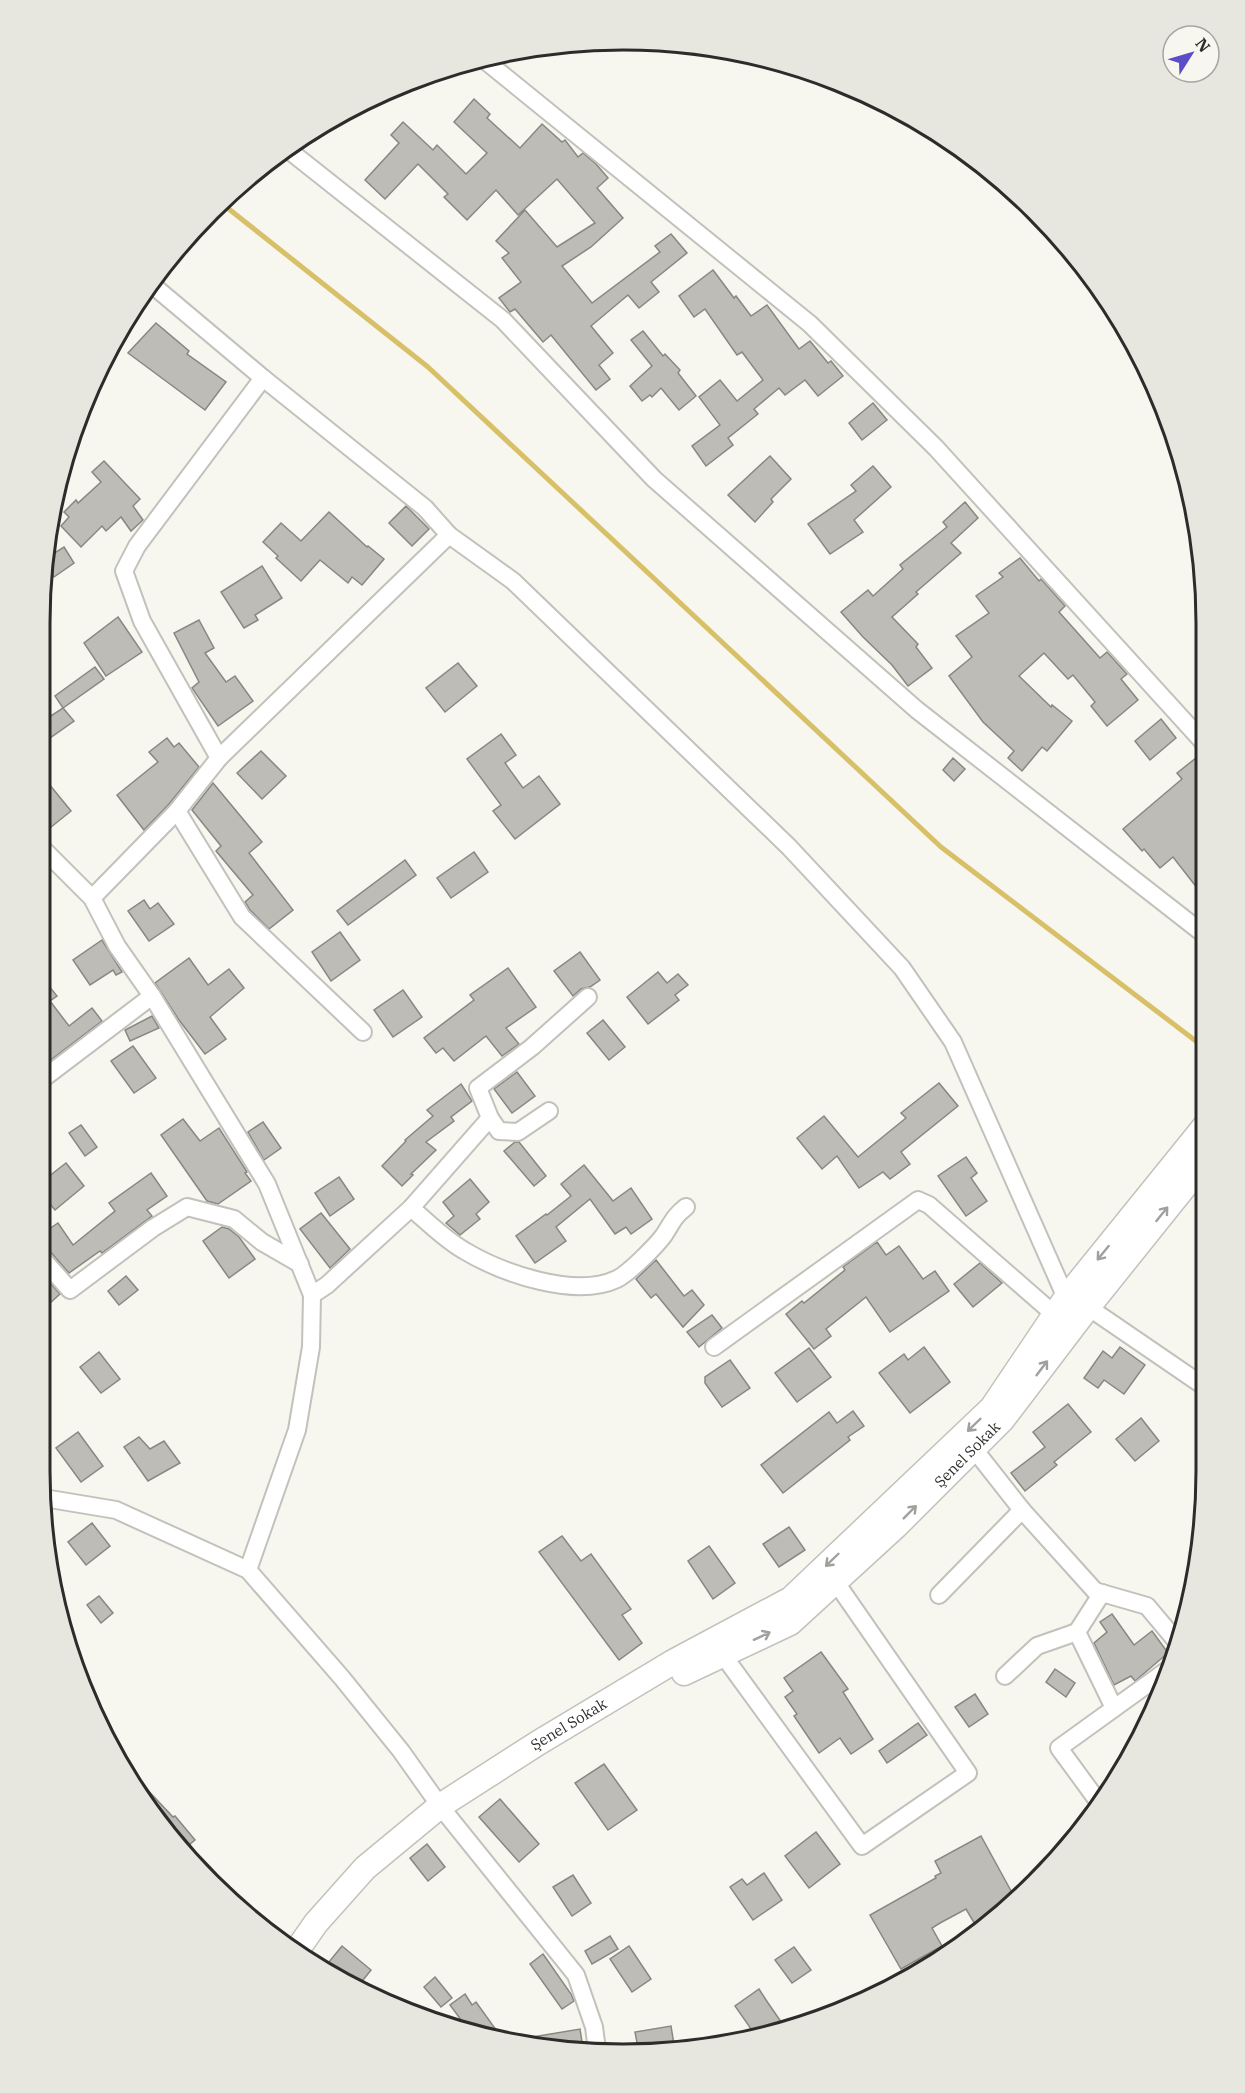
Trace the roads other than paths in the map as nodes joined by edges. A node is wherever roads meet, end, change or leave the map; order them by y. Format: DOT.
graph roads {
  1 [pos="491,65"];
  2 [pos="293,154"];
  3 [pos="157,289"];
  4 [pos="263,378"];
  5 [pos="449,535"];
  6 [pos="1196,734"];
  7 [pos="219,758"];
  8 [pos="177,811"];
  9 [pos="50,856"];
  10 [pos="92,898"];
  11 [pos="1196,928"];
  12 [pos="152,996"];
  13 [pos="588,997"];
  14 [pos="363,1032"];
  15 [pos="50,1073"];
  16 [pos="549,1111"];
  17 [pos="490,1118"];
  18 [pos="1196,1148"];
  19 [pos="686,1207"];
  20 [pos="411,1208"];
  21 [pos="300,1264"];
  22 [pos="50,1267"];
  23 [pos="312,1295"];
  24 [pos="1070,1307"];
  25 [pos="714,1347"];
  26 [pos="1196,1382"];
  27 [pos="974,1449"];
  28 [pos="51,1499"];
  29 [pos="1022,1510"];
  30 [pos="248,1570"];
  31 [pos="835,1581"];
  32 [pos="1102,1593"];
  33 [pos="939,1595"];
  34 [pos="1077,1632"];
  35 [pos="1171,1635"];
  36 [pos="723,1655"];
  37 [pos="1005,1676"];
  38 [pos="1157,1678"];
  39 [pos="1114,1708"];
  40 [pos="538,1743"];
  41 [pos="1094,1796"];
  42 [pos="440,1806"];
  43 [pos="301,1945"];
  44 [pos="596,2043"];
  1 -- 6 [label="street"];
  2 -- 11 [label="street"];
  3 -- 4 [label="street"];
  4 -- 5 [label="street"];
  4 -- 7 [label="street"];
  5 -- 7 [label="street"];
  5 -- 24 [label="street"];
  7 -- 8 [label="street"];
  8 -- 10 [label="street"];
  8 -- 14 [label="street"];
  9 -- 10 [label="street"];
  10 -- 12 [label="street"];
  12 -- 15 [label="street"];
  12 -- 21 [label="street"];
  13 -- 17 [label="street"];
  16 -- 17 [label="street"];
  17 -- 20 [label="street"];
  18 -- 24 [label="street, Şenel Sokak"];
  19 -- 20 [label="street"];
  20 -- 23 [label="street"];
  21 -- 22 [label="street"];
  21 -- 23 [label="street"];
  23 -- 30 [label="street"];
  24 -- 25 [label="street"];
  24 -- 26 [label="street"];
  27 -- 24 [label="street, Şenel Sokak, one-way"];
  24 -- 40 [label="street, Şenel Sokak, one-way"];
  27 -- 29 [label="street"];
  31 -- 27 [label="street, Şenel Sokak, one-way"];
  28 -- 30 [label="street"];
  29 -- 32 [label="street"];
  29 -- 33 [label="street"];
  30 -- 42 [label="street"];
  36 -- 31 [label="street, Şenel Sokak, one-way"];
  31 -- 36 [label="street"];
  32 -- 34 [label="street"];
  32 -- 35 [label="street"];
  34 -- 37 [label="street"];
  34 -- 39 [label="street"];
  36 -- 40 [label="street, Şenel Sokak"];
  38 -- 39 [label="street"];
  39 -- 41 [label="street"];
  40 -- 42 [label="street"];
  42 -- 43 [label="street"];
  42 -- 44 [label="street"];
}
